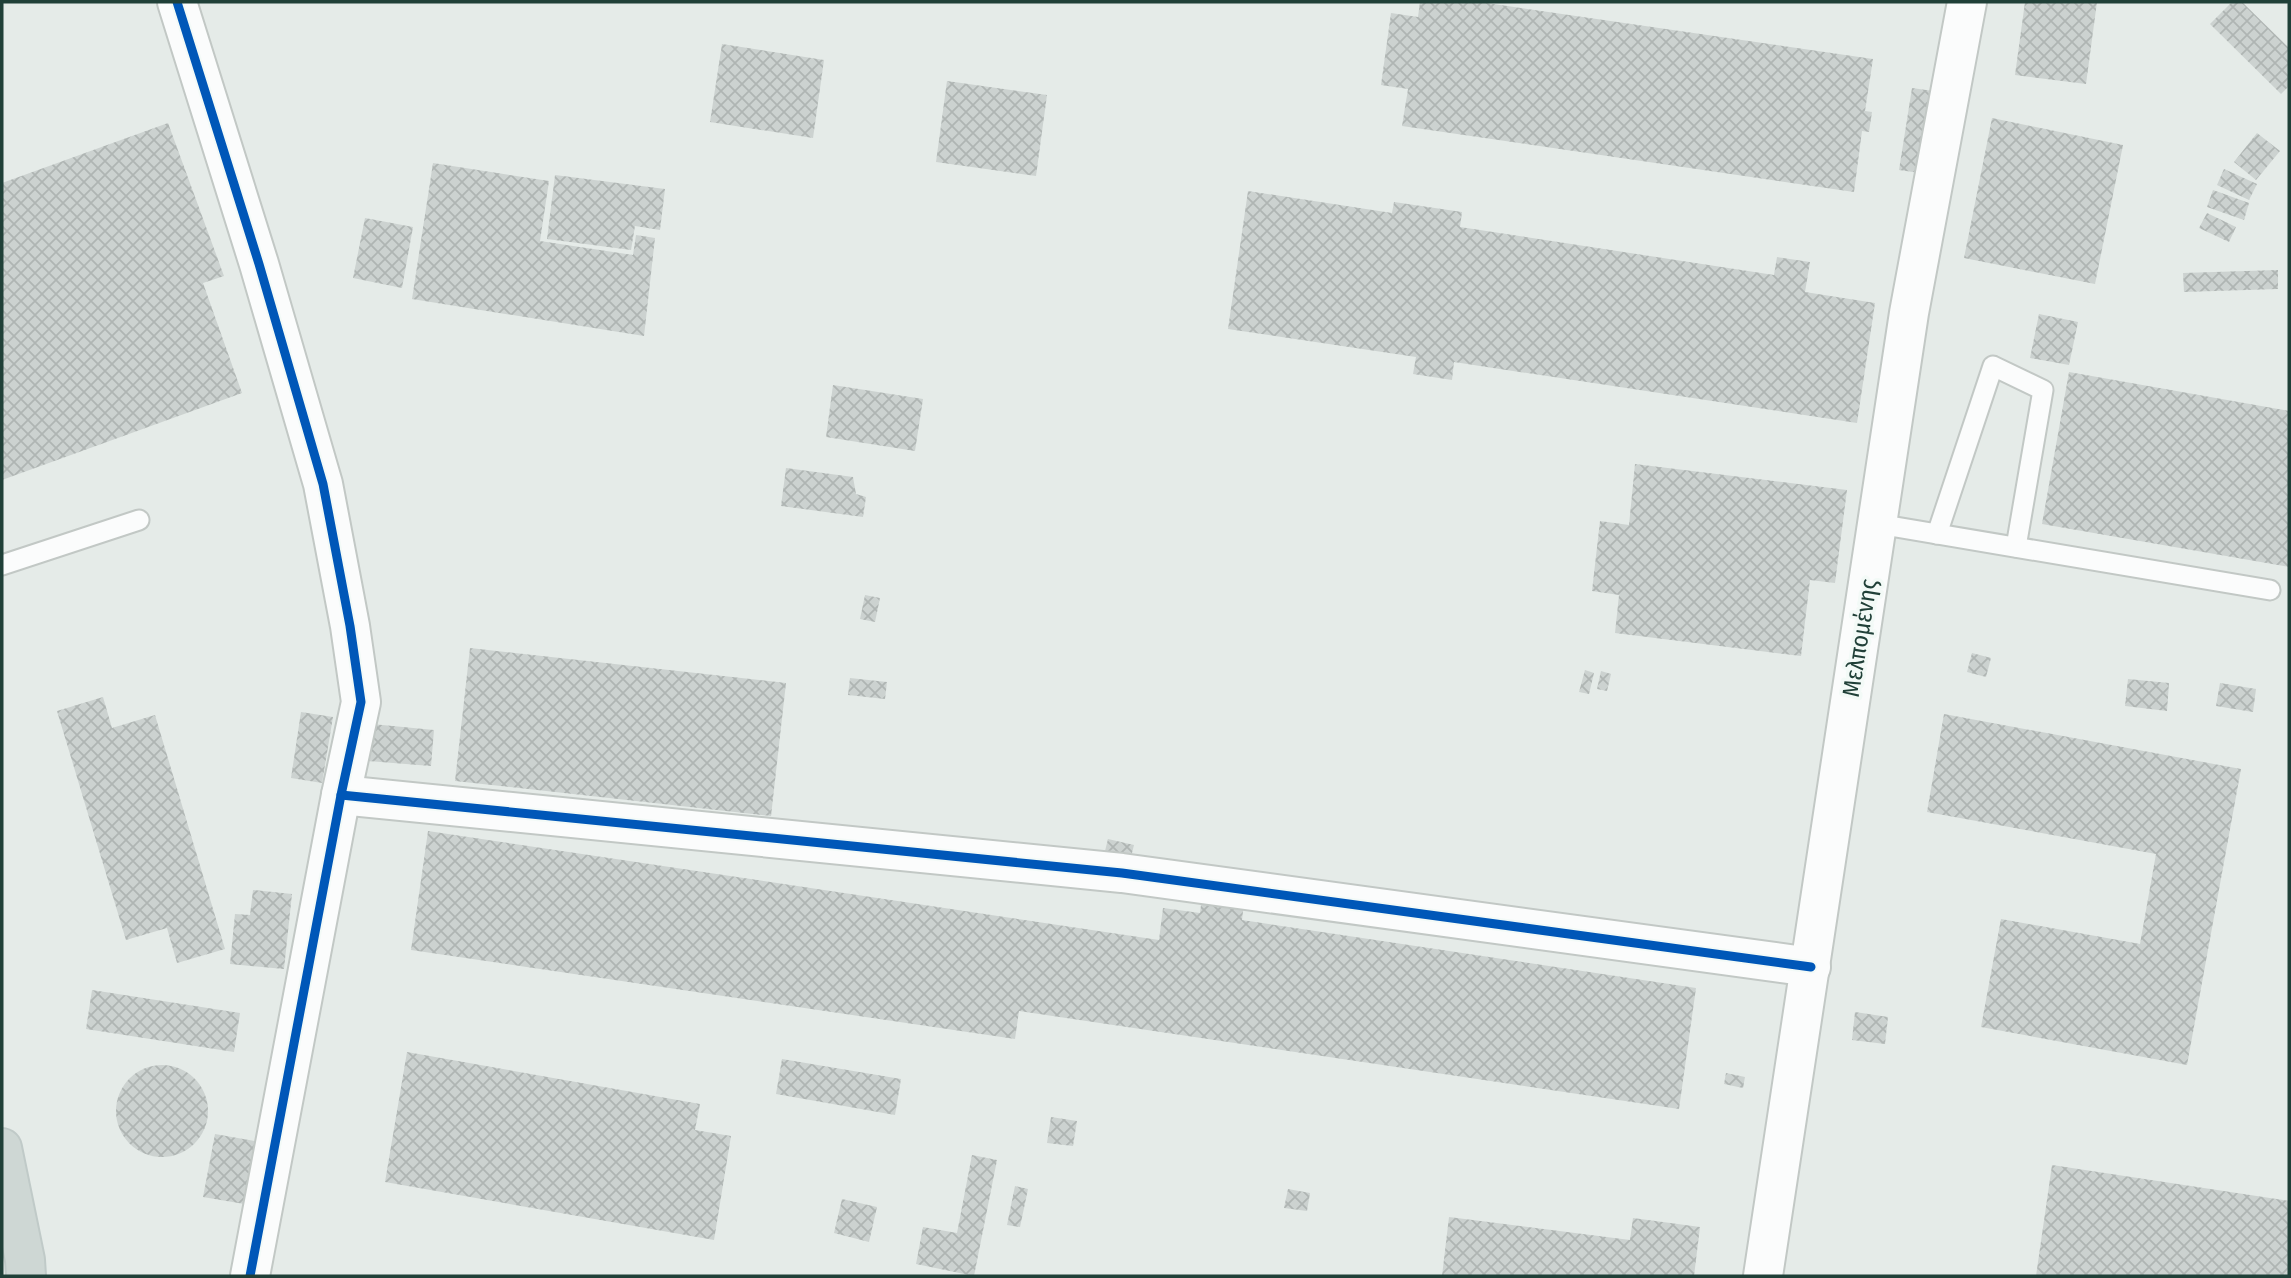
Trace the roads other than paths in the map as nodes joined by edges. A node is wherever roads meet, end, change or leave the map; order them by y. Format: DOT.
graph roads {
  1 [pos="177,2"];
  2 [pos="1966,2"];
  3 [pos="139,520"];
  4 [pos="1878,524"];
  5 [pos="1937,534"];
  6 [pos="2016,547"];
  7 [pos="2,565"];
  8 [pos="2270,590"];
  9 [pos="341,795"];
  10 [pos="1811,967"];
  11 [pos="2,1148"];
  12 [pos="26,1276"];
  13 [pos="250,1276"];
  14 [pos="1763,1276"];
  1 -- 9 [label="street"];
  2 -- 4 [label="street, Μελπομένης"];
  3 -- 7 [label="lane"];
  4 -- 5 [label="lane"];
  4 -- 10 [label="street, Μελπομένης"];
  5 -- 6 [label="lane"];
  5 -- 6 [label="lane"];
  6 -- 8 [label="lane"];
  9 -- 10 [label="street"];
  9 -- 13 [label="street"];
  10 -- 14 [label="street, Μελπομένης"];
  11 -- 12 [label="main road"];
}
